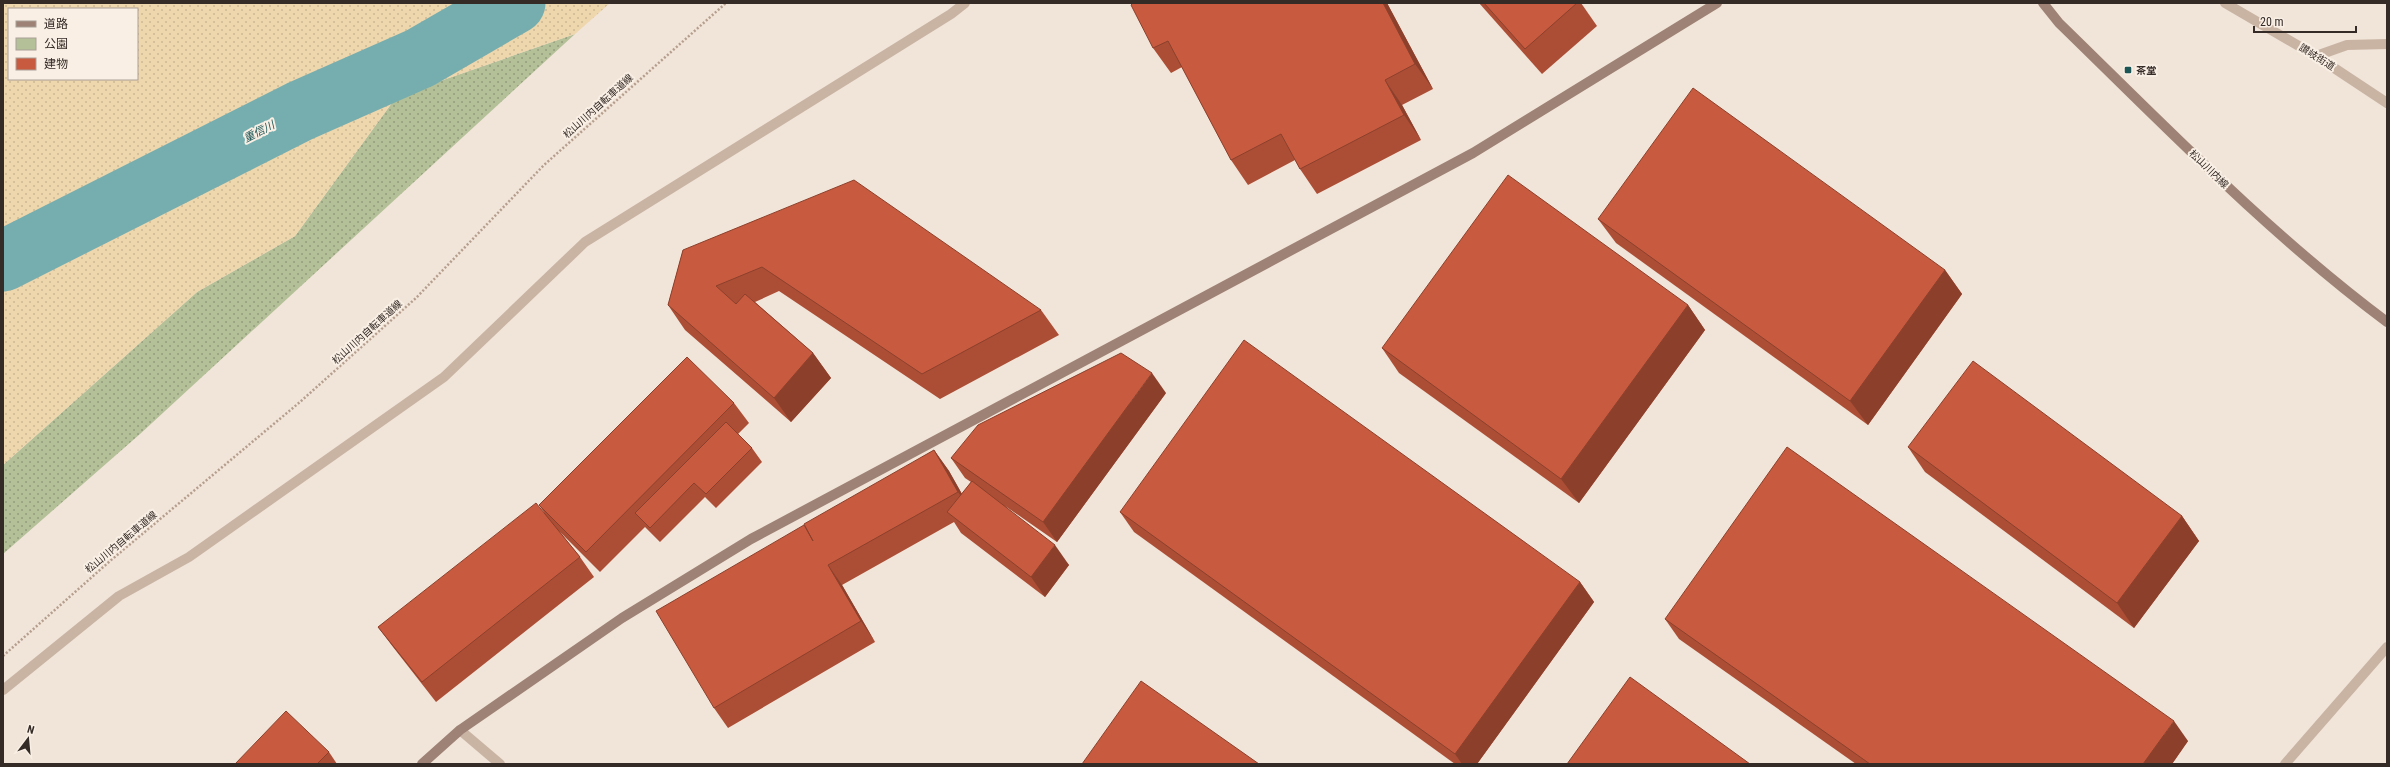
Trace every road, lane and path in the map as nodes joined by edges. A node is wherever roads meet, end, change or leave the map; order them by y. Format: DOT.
graph roads {
  1 [pos="726,3"];
  2 [pos="965,3"];
  3 [pos="1717,3"];
  4 [pos="2043,3"];
  5 [pos="2225,3"];
  6 [pos="2387,44"];
  7 [pos="2316,56"];
  8 [pos="2387,102"];
  9 [pos="2387,322"];
  10 [pos="2387,647"];
  11 [pos="3,656"];
  12 [pos="3,690"];
  13 [pos="460,730"];
  14 [pos="422,764"];
  15 [pos="500,764"];
  16 [pos="2285,764"];
  1 -- 11 [label="path, 松山川内自転車道線"];
  2 -- 12 [label="street"];
  3 -- 13 [label="street"];
  4 -- 9 [label="street, 松山川内線"];
  5 -- 7 [label="street, 讃岐街道"];
  6 -- 7 [label="street"];
  7 -- 8 [label="street, 讃岐街道"];
  10 -- 16 [label="street"];
  13 -- 14 [label="street"];
  13 -- 15 [label="street"];
}
